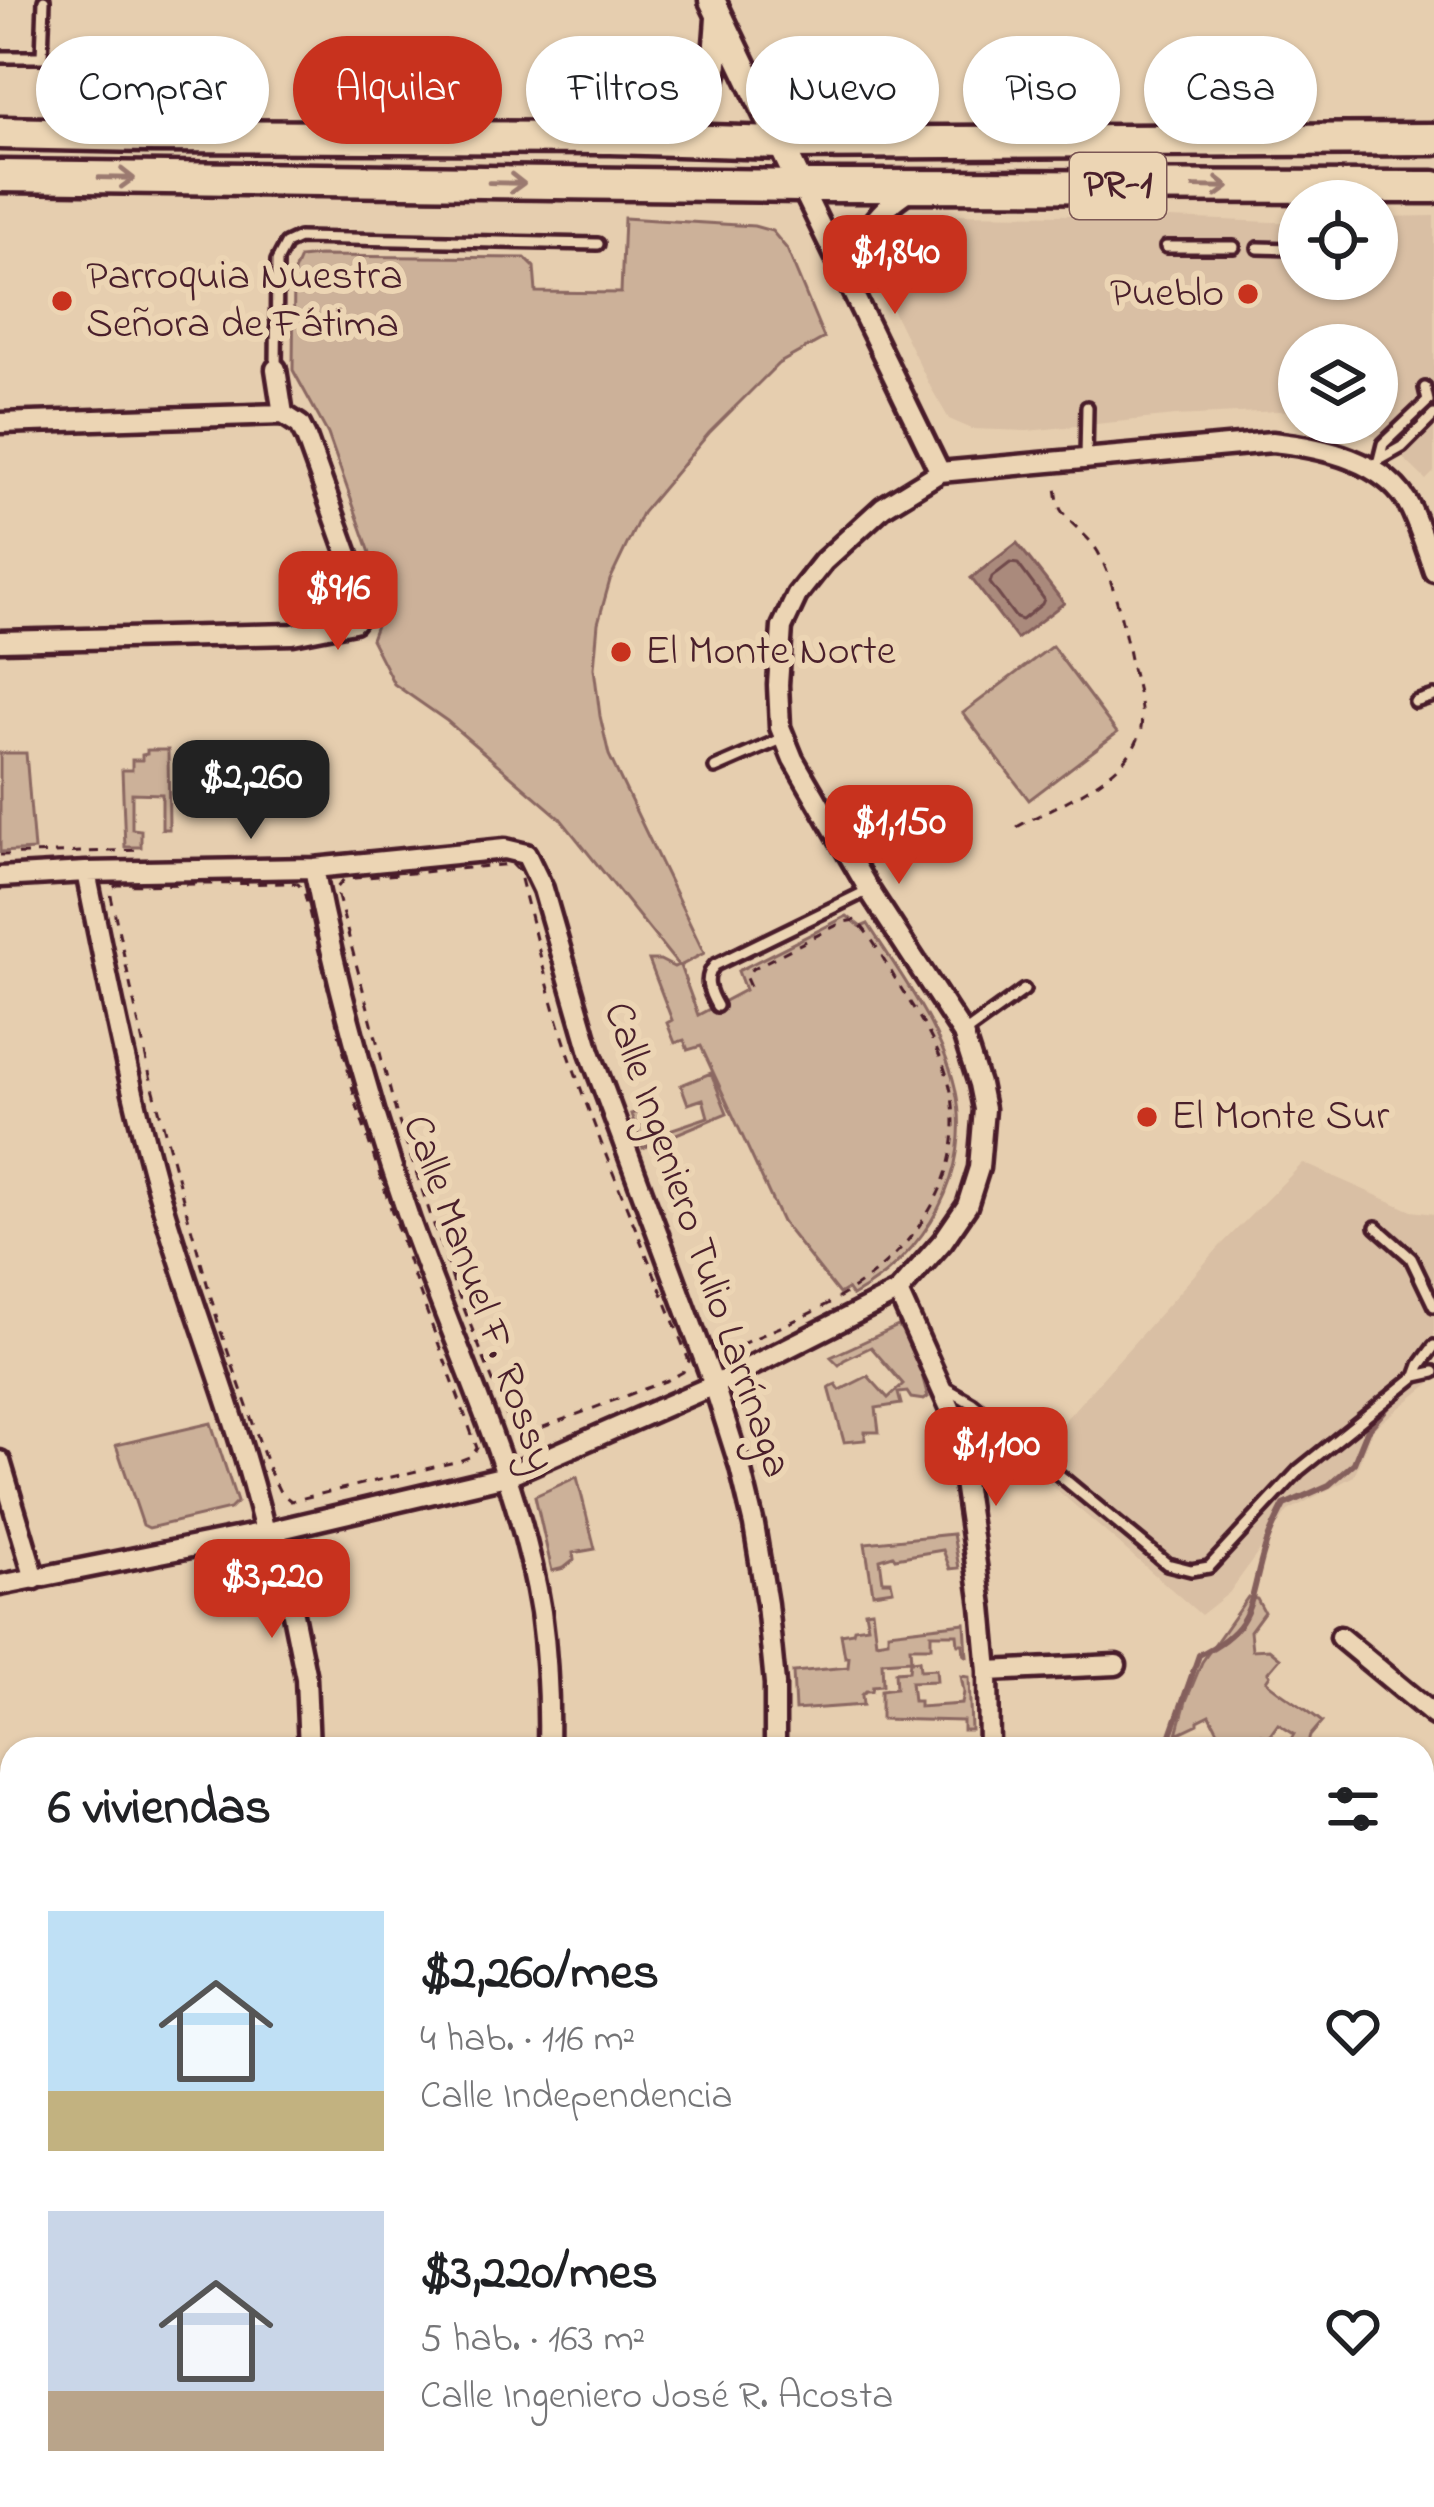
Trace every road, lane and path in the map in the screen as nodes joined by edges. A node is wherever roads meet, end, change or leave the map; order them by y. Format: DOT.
graph roads {
  1 [pos="44,0"];
  2 [pos="716,8"];
  3 [pos="0,57"];
  4 [pos="746,72"];
  5 [pos="0,133"];
  6 [pos="526,139"];
  7 [pos="1434,139"];
  8 [pos="939,142"];
  9 [pos="780,144"];
  10 [pos="0,176"];
  11 [pos="801,185"];
  12 [pos="917,185"];
  13 [pos="1434,187"];
  14 [pos="1398,190"];
  15 [pos="1278,194"];
  16 [pos="598,244"];
  17 [pos="1166,247"];
  18 [pos="1234,247"];
  19 [pos="1258,248"];
  20 [pos="1278,248"];
  21 [pos="850,288"];
  22 [pos="276,369"];
  23 [pos="1425,388"];
  24 [pos="1087,407"];
  25 [pos="283,414"];
  26 [pos="1434,416"];
  27 [pos="0,423"];
  28 [pos="1086,459"];
  29 [pos="1050,462"];
  30 [pos="1376,465"];
  31 [pos="940,472"];
  32 [pos="1434,571"];
  33 [pos="0,641"];
  34 [pos="1434,696"];
  35 [pos="1414,702"];
  36 [pos="784,738"];
  37 [pos="715,768"];
  38 [pos="1017,827"];
  39 [pos="141,850"];
  40 [pos="0,855"];
  41 [pos="314,868"];
  42 [pos="86,872"];
  43 [pos="0,877"];
  44 [pos="869,890"];
  45 [pos="750,987"];
  46 [pos="1024,990"];
  47 [pos="717,1006"];
  48 [pos="963,1034"];
  49 [pos="1376,1227"];
  50 [pos="898,1292"];
  51 [pos="1434,1306"];
  52 [pos="718,1343"];
  53 [pos="1434,1346"];
  54 [pos="1434,1372"];
  55 [pos="1416,1376"];
  56 [pos="939,1384"];
  57 [pos="714,1385"];
  58 [pos="515,1430"];
  59 [pos="477,1443"];
  60 [pos="0,1461"];
  61 [pos="506,1476"];
  62 [pos="271,1531"];
  63 [pos="35,1579"];
  64 [pos="0,1585"];
  65 [pos="1340,1636"];
  66 [pos="1116,1665"];
  67 [pos="988,1671"];
  68 [pos="1434,1715"];
  69 [pos="308,1737"];
  70 [pos="547,1737"];
  71 [pos="775,1737"];
  72 [pos="989,1737"];
  1 -- 3 [label="lane"];
  2 -- 4 [label="street"];
  5 -- 6 [label="main road, PR-1"];
  7 -- 8 [label="main road, PR-1"];
  9 -- 11 [label="street"];
  10 -- 11 [label="main road, PR-1, one-way"];
  11 -- 12 [label="main road, PR-1"];
  11 -- 21 [label="street"];
  12 -- 15 [label="main road, PR-1, one-way"];
  12 -- 21 [label="street"];
  13 -- 14 [label="main road, PR-1"];
  16 -- 22 [label="lane"];
  17 -- 18 [label="lane"];
  19 -- 20 [label="lane"];
  21 -- 31 [label="street"];
  22 -- 25 [label="street"];
  23 -- 30 [label="lane"];
  24 -- 28 [label="lane"];
  25 -- 27 [label="street"];
  25 -- 33 [label="street"];
  26 -- 30 [label="lane"];
  28 -- 29 [label="street"];
  28 -- 30 [label="street"];
  29 -- 31 [label="street"];
  29 -- 38 [label="path"];
  30 -- 32 [label="street"];
  31 -- 36 [label="street"];
  34 -- 35 [label="lane"];
  36 -- 37 [label="lane"];
  36 -- 44 [label="street"];
  39 -- 40 [label="path"];
  41 -- 42 [label="street"];
  41 -- 57 [label="street, Calle Ingeniero Tulio Larrínaga"];
  41 -- 61 [label="street, Calle Manuel F. Rossy"];
  42 -- 43 [label="street"];
  42 -- 62 [label="street"];
  44 -- 47 [label="lane"];
  44 -- 48 [label="street"];
  45 -- 52 [label="path"];
  46 -- 48 [label="lane"];
  48 -- 50 [label="street"];
  49 -- 51 [label="lane"];
  50 -- 56 [label="street"];
  50 -- 57 [label="street"];
  53 -- 55 [label="lane"];
  54 -- 55 [label="lane"];
  55 -- 56 [label="lane"];
  56 -- 67 [label="street"];
  57 -- 61 [label="street"];
  57 -- 71 [label="street, Calle Ingeniero Tulio Larrínaga"];
  58 -- 58 [label="path"];
  59 -- 59 [label="path"];
  60 -- 63 [label="street"];
  61 -- 62 [label="street"];
  61 -- 70 [label="street, Calle Manuel F. Rossy"];
  62 -- 63 [label="street"];
  62 -- 69 [label="street"];
  63 -- 64 [label="street"];
  65 -- 68 [label="street"];
  66 -- 67 [label="street"];
  67 -- 72 [label="street"];
}
